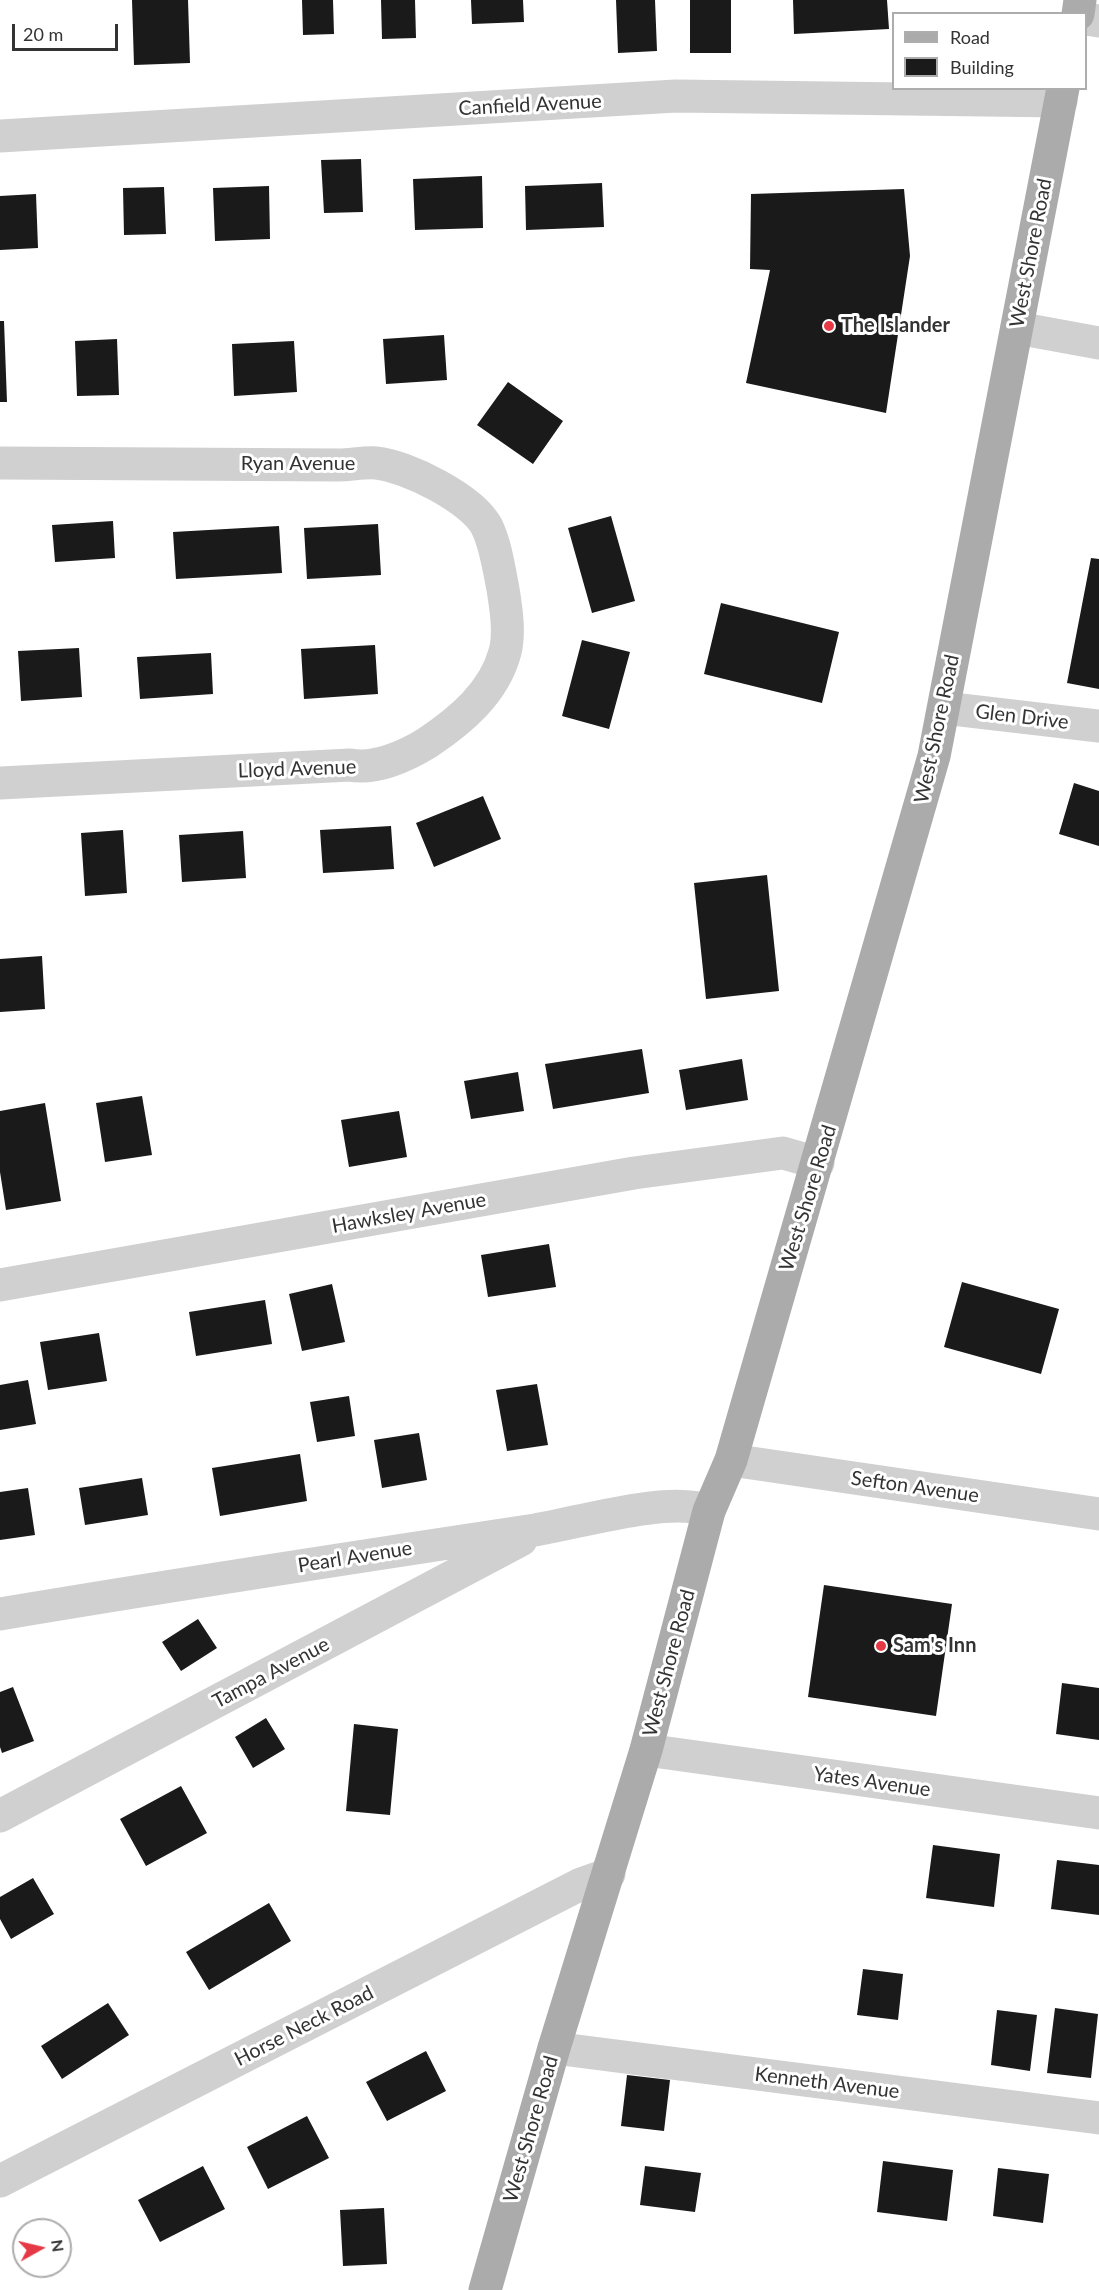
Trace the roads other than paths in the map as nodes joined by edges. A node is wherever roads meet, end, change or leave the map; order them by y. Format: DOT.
graph roads {
  1 [pos="1062,95"];
  2 [pos="0,136"];
  3 [pos="1017,328"];
  4 [pos="1099,343"];
  5 [pos="0,463"];
  6 [pos="506,613"];
  7 [pos="944,708"];
  8 [pos="1099,726"];
  9 [pos="0,783"];
  10 [pos="818,1163"];
  11 [pos="0,1285"];
  12 [pos="731,1460"];
  13 [pos="709,1511"];
  14 [pos="1099,1514"];
  15 [pos="541,1529"];
  16 [pos="0,1614"];
  17 [pos="646,1750"];
  18 [pos="1099,1814"];
  19 [pos="0,1816"];
  20 [pos="609,1874"];
  21 [pos="554,2048"];
  22 [pos="1099,2118"];
  23 [pos="0,2181"];
  24 [pos="485,2290"];
  1 -- 2 [label="street, Canfield Avenue"];
  1 -- 3 [label="main road, West Shore Road"];
  3 -- 4 [label="street"];
  3 -- 7 [label="main road, West Shore Road"];
  5 -- 6 [label="street, Ryan Avenue"];
  6 -- 9 [label="street, Lloyd Avenue"];
  7 -- 8 [label="street, Glen Drive"];
  7 -- 10 [label="main road, West Shore Road"];
  10 -- 11 [label="street, Hawksley Avenue"];
  10 -- 12 [label="main road, West Shore Road"];
  12 -- 13 [label="main road, West Shore Road"];
  12 -- 14 [label="street, Sefton Avenue"];
  13 -- 15 [label="street, Pearl Avenue"];
  13 -- 17 [label="main road, West Shore Road"];
  15 -- 16 [label="street, Pearl Avenue"];
  15 -- 19 [label="street, Tampa Avenue"];
  17 -- 18 [label="street, Yates Avenue"];
  17 -- 20 [label="main road, West Shore Road"];
  20 -- 21 [label="main road, West Shore Road"];
  20 -- 23 [label="street, Horse Neck Road"];
  21 -- 22 [label="street, Kenneth Avenue"];
  21 -- 24 [label="main road, West Shore Road"];
}
